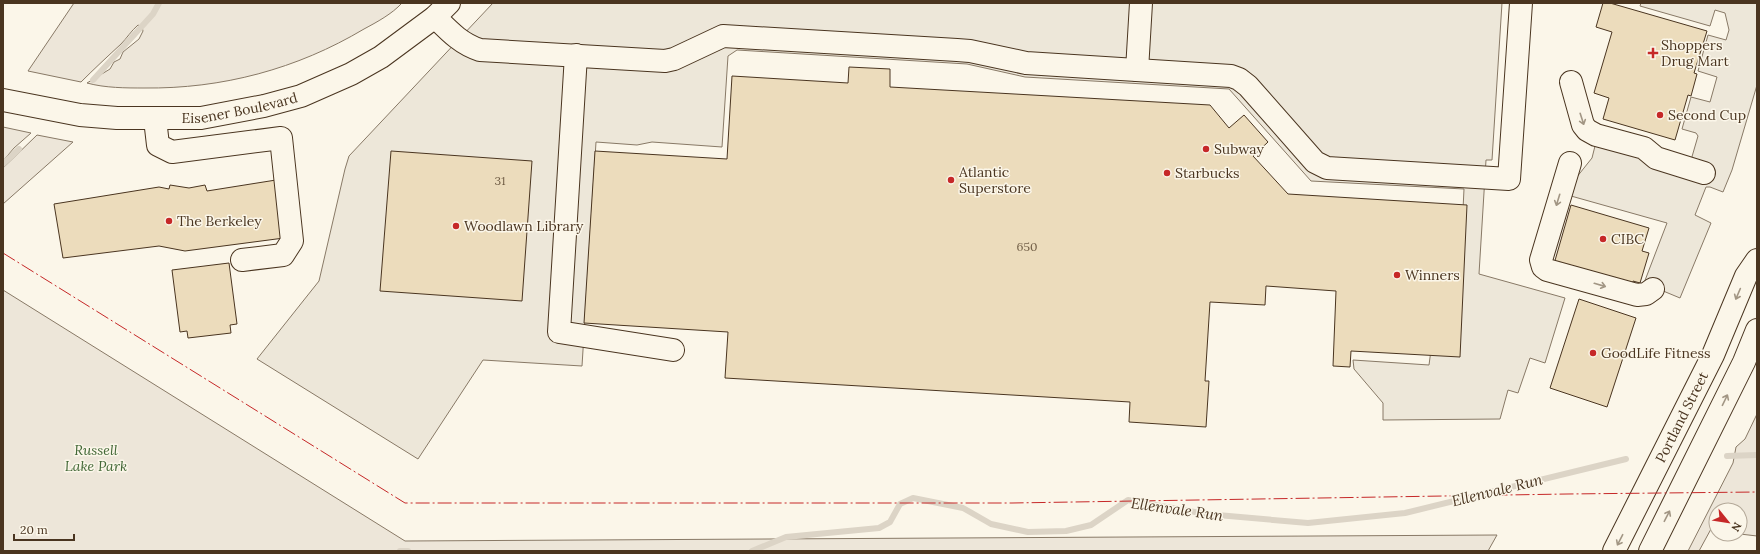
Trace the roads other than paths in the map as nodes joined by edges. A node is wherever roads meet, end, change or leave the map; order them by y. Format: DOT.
graph roads {
  1 [pos="1141,3"];
  2 [pos="1521,3"];
  3 [pos="442,10"];
  4 [pos="576,56"];
  5 [pos="1137,70"];
  6 [pos="1571,82"];
  7 [pos="3,100"];
  8 [pos="264,106"];
  9 [pos="155,119"];
  10 [pos="269,140"];
  11 [pos="1570,163"];
  12 [pos="1704,173"];
  13 [pos="242,260"];
  14 [pos="1757,260"];
  15 [pos="1653,289"];
  16 [pos="1757,330"];
  17 [pos="673,350"];
  18 [pos="1614,551"];
  19 [pos="1650,551"];
  1 -- 5 [label="main road"];
  2 -- 5 [label="main road"];
  3 -- 4 [label="main road"];
  3 -- 8 [label="main road, Eisener Boulevard"];
  4 -- 5 [label="main road"];
  4 -- 17 [label="main road"];
  6 -- 12 [label="main road, one-way"];
  7 -- 9 [label="main road, Eisener Boulevard"];
  8 -- 9 [label="main road, Eisener Boulevard"];
  8 -- 10 [label="main road"];
  9 -- 10 [label="main road"];
  10 -- 13 [label="main road"];
  11 -- 15 [label="main road, one-way"];
  14 -- 18 [label="main road, Portland Street, one-way"];
  19 -- 16 [label="main road, one-way"];
}
